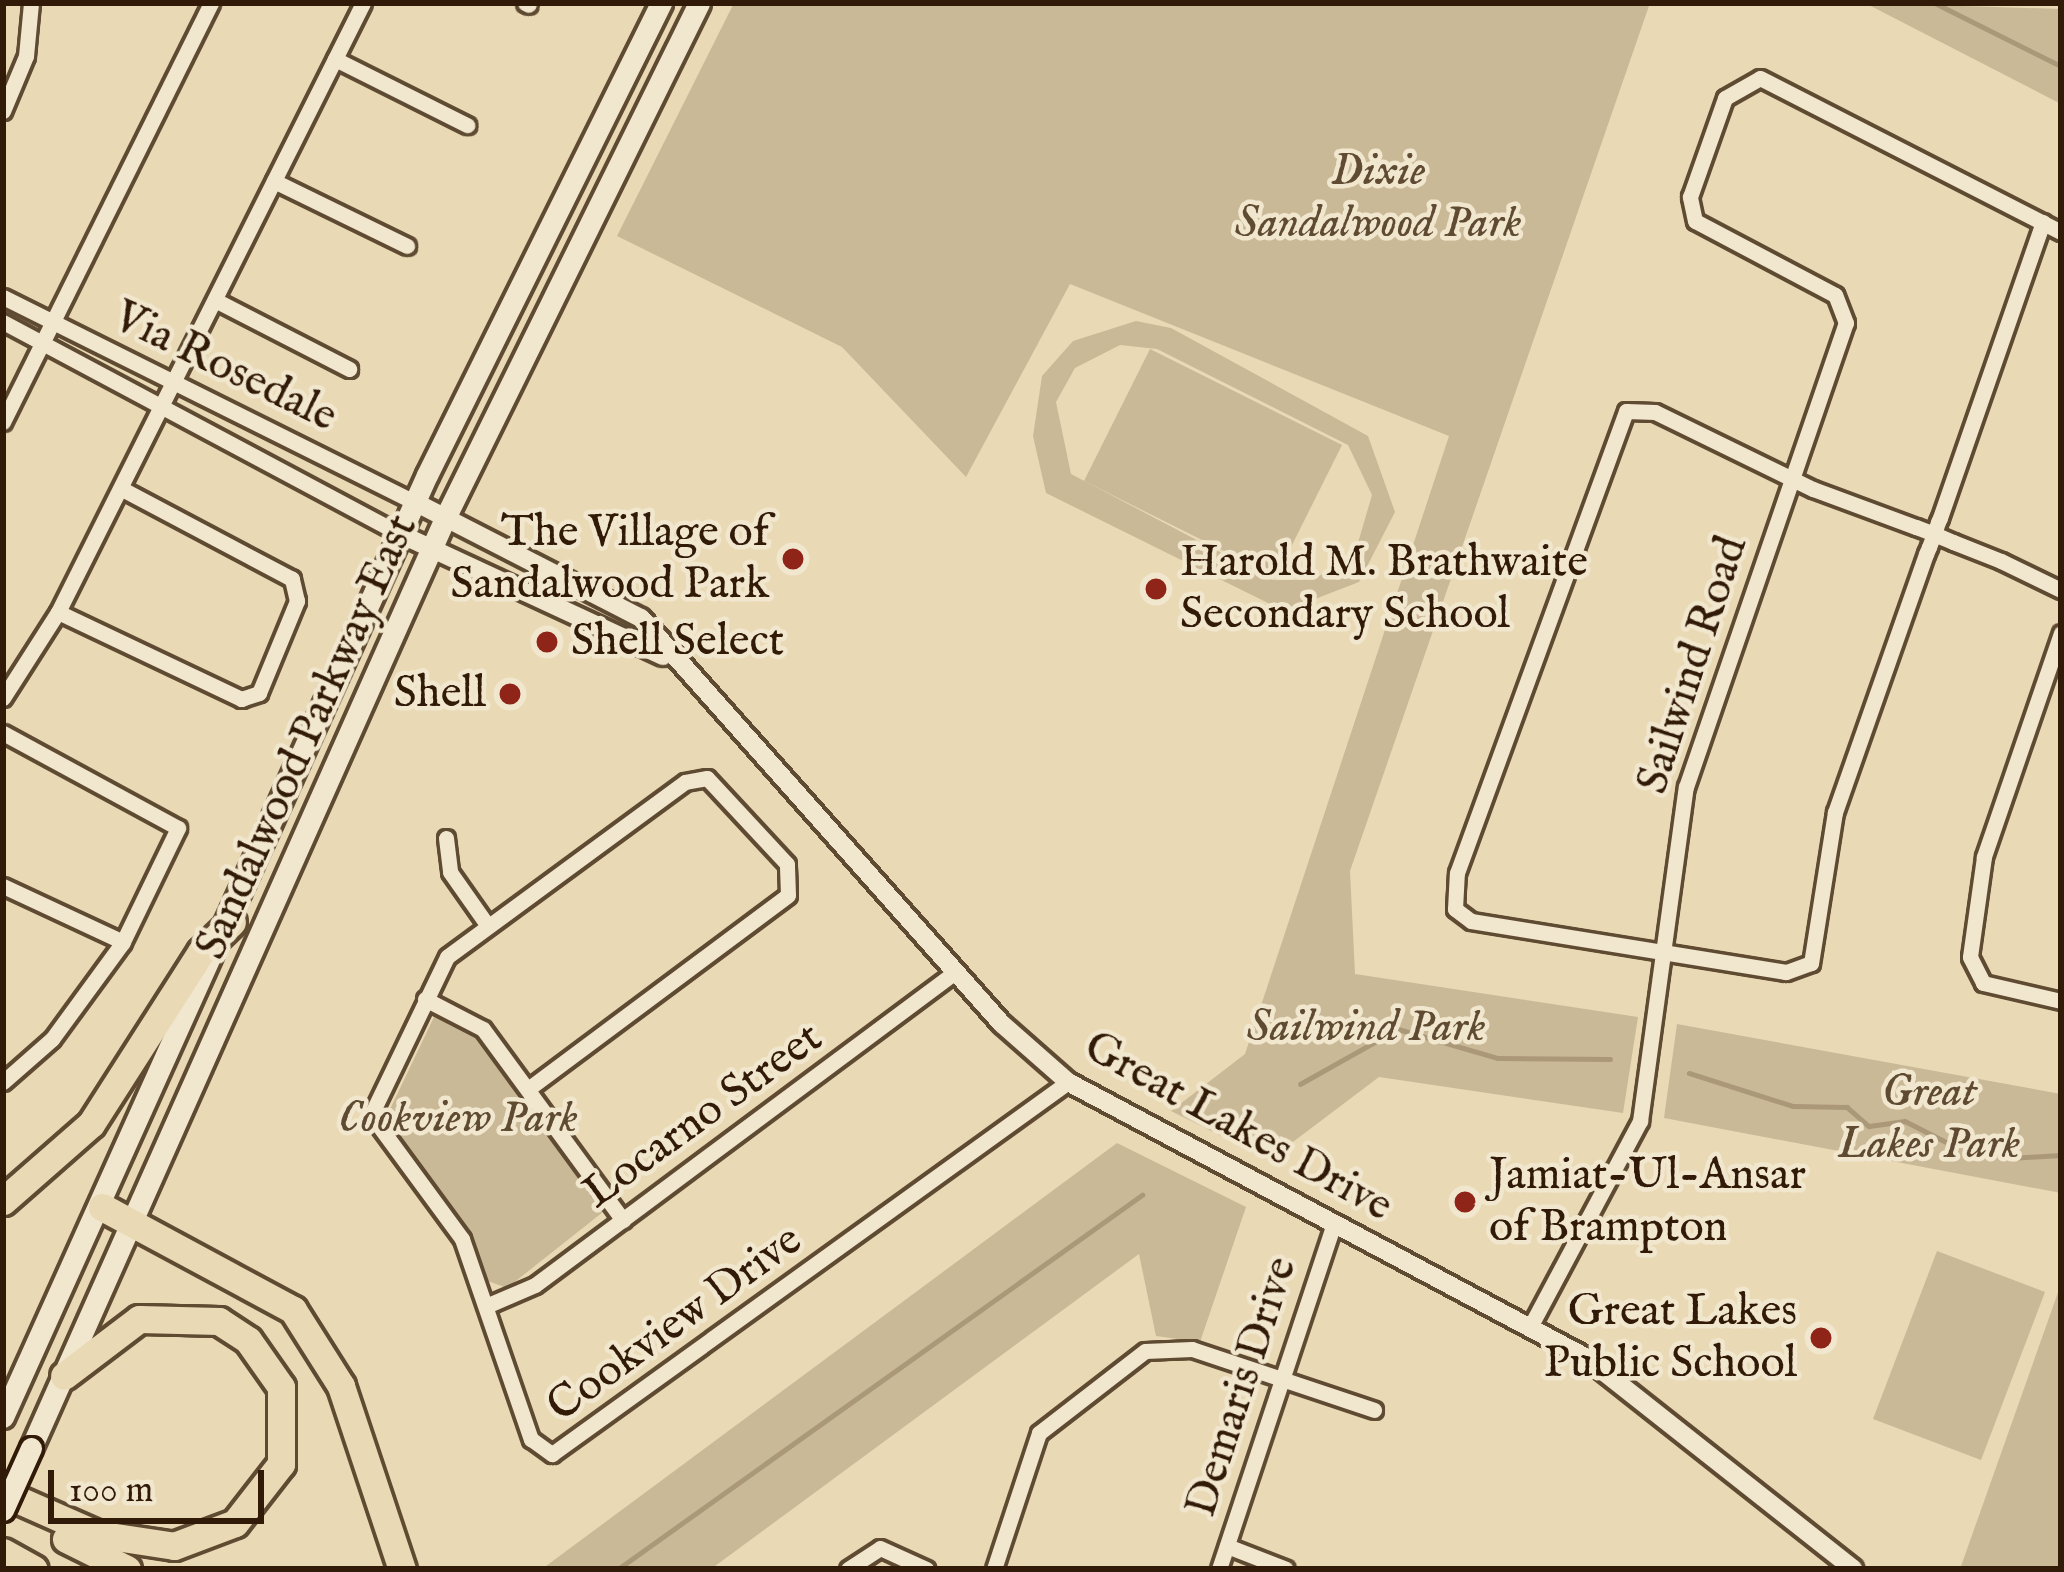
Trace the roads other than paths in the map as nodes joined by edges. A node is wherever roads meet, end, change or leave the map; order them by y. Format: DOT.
graph roads {
  1 [pos="31,3"];
  2 [pos="211,3"];
  3 [pos="363,3"];
  4 [pos="661,3"];
  5 [pos="699,3"];
  6 [pos="335,59"];
  7 [pos="3,111"];
  8 [pos="467,124"];
  9 [pos="274,181"];
  10 [pos="2043,222"];
  11 [pos="2061,232"];
  12 [pos="407,246"];
  13 [pos="3,297"];
  14 [pos="215,300"];
  15 [pos="3,322"];
  16 [pos="51,322"];
  17 [pos="42,341"];
  18 [pos="349,369"];
  19 [pos="173,381"];
  20 [pos="161,405"];
  21 [pos="3,422"];
  22 [pos="1792,479"];
  23 [pos="122,489"];
  24 [pos="415,502"];
  25 [pos="446,516"];
  26 [pos="400,534"];
  27 [pos="1934,534"];
  28 [pos="430,549"];
  29 [pos="2061,590"];
  30 [pos="58,612"];
  31 [pos="2061,633"];
  32 [pos="663,656"];
  33 [pos="3,698"];
  34 [pos="3,733"];
  35 [pos="446,838"];
  36 [pos="3,886"];
  37 [pos="232,922"];
  38 [pos="488,926"];
  39 [pos="123,942"];
  40 [pos="1665,946"];
  41 [pos="956,972"];
  42 [pos="425,999"];
  43 [pos="2061,1001"];
  44 [pos="3,1082"];
  45 [pos="1068,1082"];
  46 [pos="528,1089"];
  47 [pos="3,1201"];
  48 [pos="102,1207"];
  49 [pos="623,1220"];
  50 [pos="132,1221"];
  51 [pos="1333,1227"];
  52 [pos="486,1306"];
  53 [pos="1530,1327"];
  54 [pos="64,1376"];
  55 [pos="1279,1382"];
  56 [pos="1373,1410"];
  57 [pos="3,1417"];
  58 [pos="3,1493"];
  59 [pos="3,1509"];
  60 [pos="1227,1546"];
  61 [pos="127,1569"];
  62 [pos="402,1569"];
  63 [pos="848,1569"];
  64 [pos="926,1569"];
  65 [pos="994,1569"];
  66 [pos="1219,1569"];
  67 [pos="1286,1569"];
  68 [pos="1853,1569"];
  1 -- 7 [label="street"];
  2 -- 16 [label="street"];
  3 -- 6 [label="street"];
  4 -- 24 [label="main road, Sandalwood Parkway East"];
  5 -- 25 [label="main road, Sandalwood Parkway East"];
  6 -- 8 [label="street"];
  6 -- 9 [label="street"];
  9 -- 12 [label="street"];
  9 -- 14 [label="street"];
  10 -- 11 [label="street"];
  10 -- 22 [label="street, Sailwind Road"];
  10 -- 27 [label="street"];
  13 -- 16 [label="street, Via Rosedale"];
  14 -- 18 [label="street"];
  14 -- 19 [label="street"];
  15 -- 17 [label="street, Via Rosedale"];
  16 -- 17 [label="street"];
  16 -- 19 [label="street, Via Rosedale"];
  17 -- 20 [label="street, Via Rosedale"];
  17 -- 21 [label="street"];
  19 -- 20 [label="street"];
  19 -- 24 [label="street, Via Rosedale"];
  20 -- 23 [label="street"];
  20 -- 26 [label="street, Via Rosedale"];
  22 -- 27 [label="street"];
  22 -- 40 [label="street, Sailwind Road"];
  22 -- 40 [label="street"];
  23 -- 30 [label="street"];
  23 -- 30 [label="street"];
  24 -- 25 [label="street, Great Lakes Drive"];
  24 -- 26 [label="main road, Sandalwood Parkway East"];
  25 -- 28 [label="main road, Sandalwood Parkway East"];
  25 -- 32 [label="street, Great Lakes Drive"];
  26 -- 28 [label="street, Great Lakes Drive"];
  26 -- 37 [label="main road, Sandalwood Parkway East"];
  27 -- 29 [label="street"];
  27 -- 40 [label="street"];
  28 -- 32 [label="street, Great Lakes Drive"];
  28 -- 50 [label="main road, Sandalwood Parkway East"];
  30 -- 33 [label="street"];
  31 -- 43 [label="street"];
  32 -- 41 [label="street, Great Lakes Drive"];
  34 -- 39 [label="street"];
  35 -- 38 [label="street"];
  36 -- 39 [label="street"];
  37 -- 47 [label="highway"];
  37 -- 48 [label="main road, Sandalwood Parkway East"];
  38 -- 42 [label="street, Cookview Drive"];
  38 -- 46 [label="street, Cookview Drive"];
  39 -- 44 [label="street"];
  40 -- 53 [label="street, Sailwind Road"];
  41 -- 45 [label="street, Great Lakes Drive"];
  41 -- 49 [label="street, Locarno Street"];
  42 -- 46 [label="street"];
  42 -- 52 [label="street, Cookview Drive"];
  45 -- 51 [label="street, Great Lakes Drive"];
  45 -- 52 [label="street, Cookview Drive"];
  46 -- 49 [label="street"];
  48 -- 50 [label="highway"];
  48 -- 57 [label="main road, Sandalwood Parkway East"];
  49 -- 52 [label="street, Locarno Street"];
  50 -- 54 [label="main road, Sandalwood Parkway East"];
  50 -- 62 [label="highway"];
  51 -- 53 [label="street, Great Lakes Drive"];
  51 -- 55 [label="street, Demaris Drive"];
  53 -- 68 [label="street, Great Lakes Drive"];
  54 -- 58 [label="highway"];
  54 -- 59 [label="main road, Sandalwood Parkway East, bridge"];
  55 -- 56 [label="street"];
  55 -- 60 [label="street, Demaris Drive"];
  55 -- 65 [label="street"];
  59 -- 61 [label="highway"];
  60 -- 66 [label="street, Demaris Drive"];
  60 -- 67 [label="street"];
  63 -- 64 [label="street"];
}
